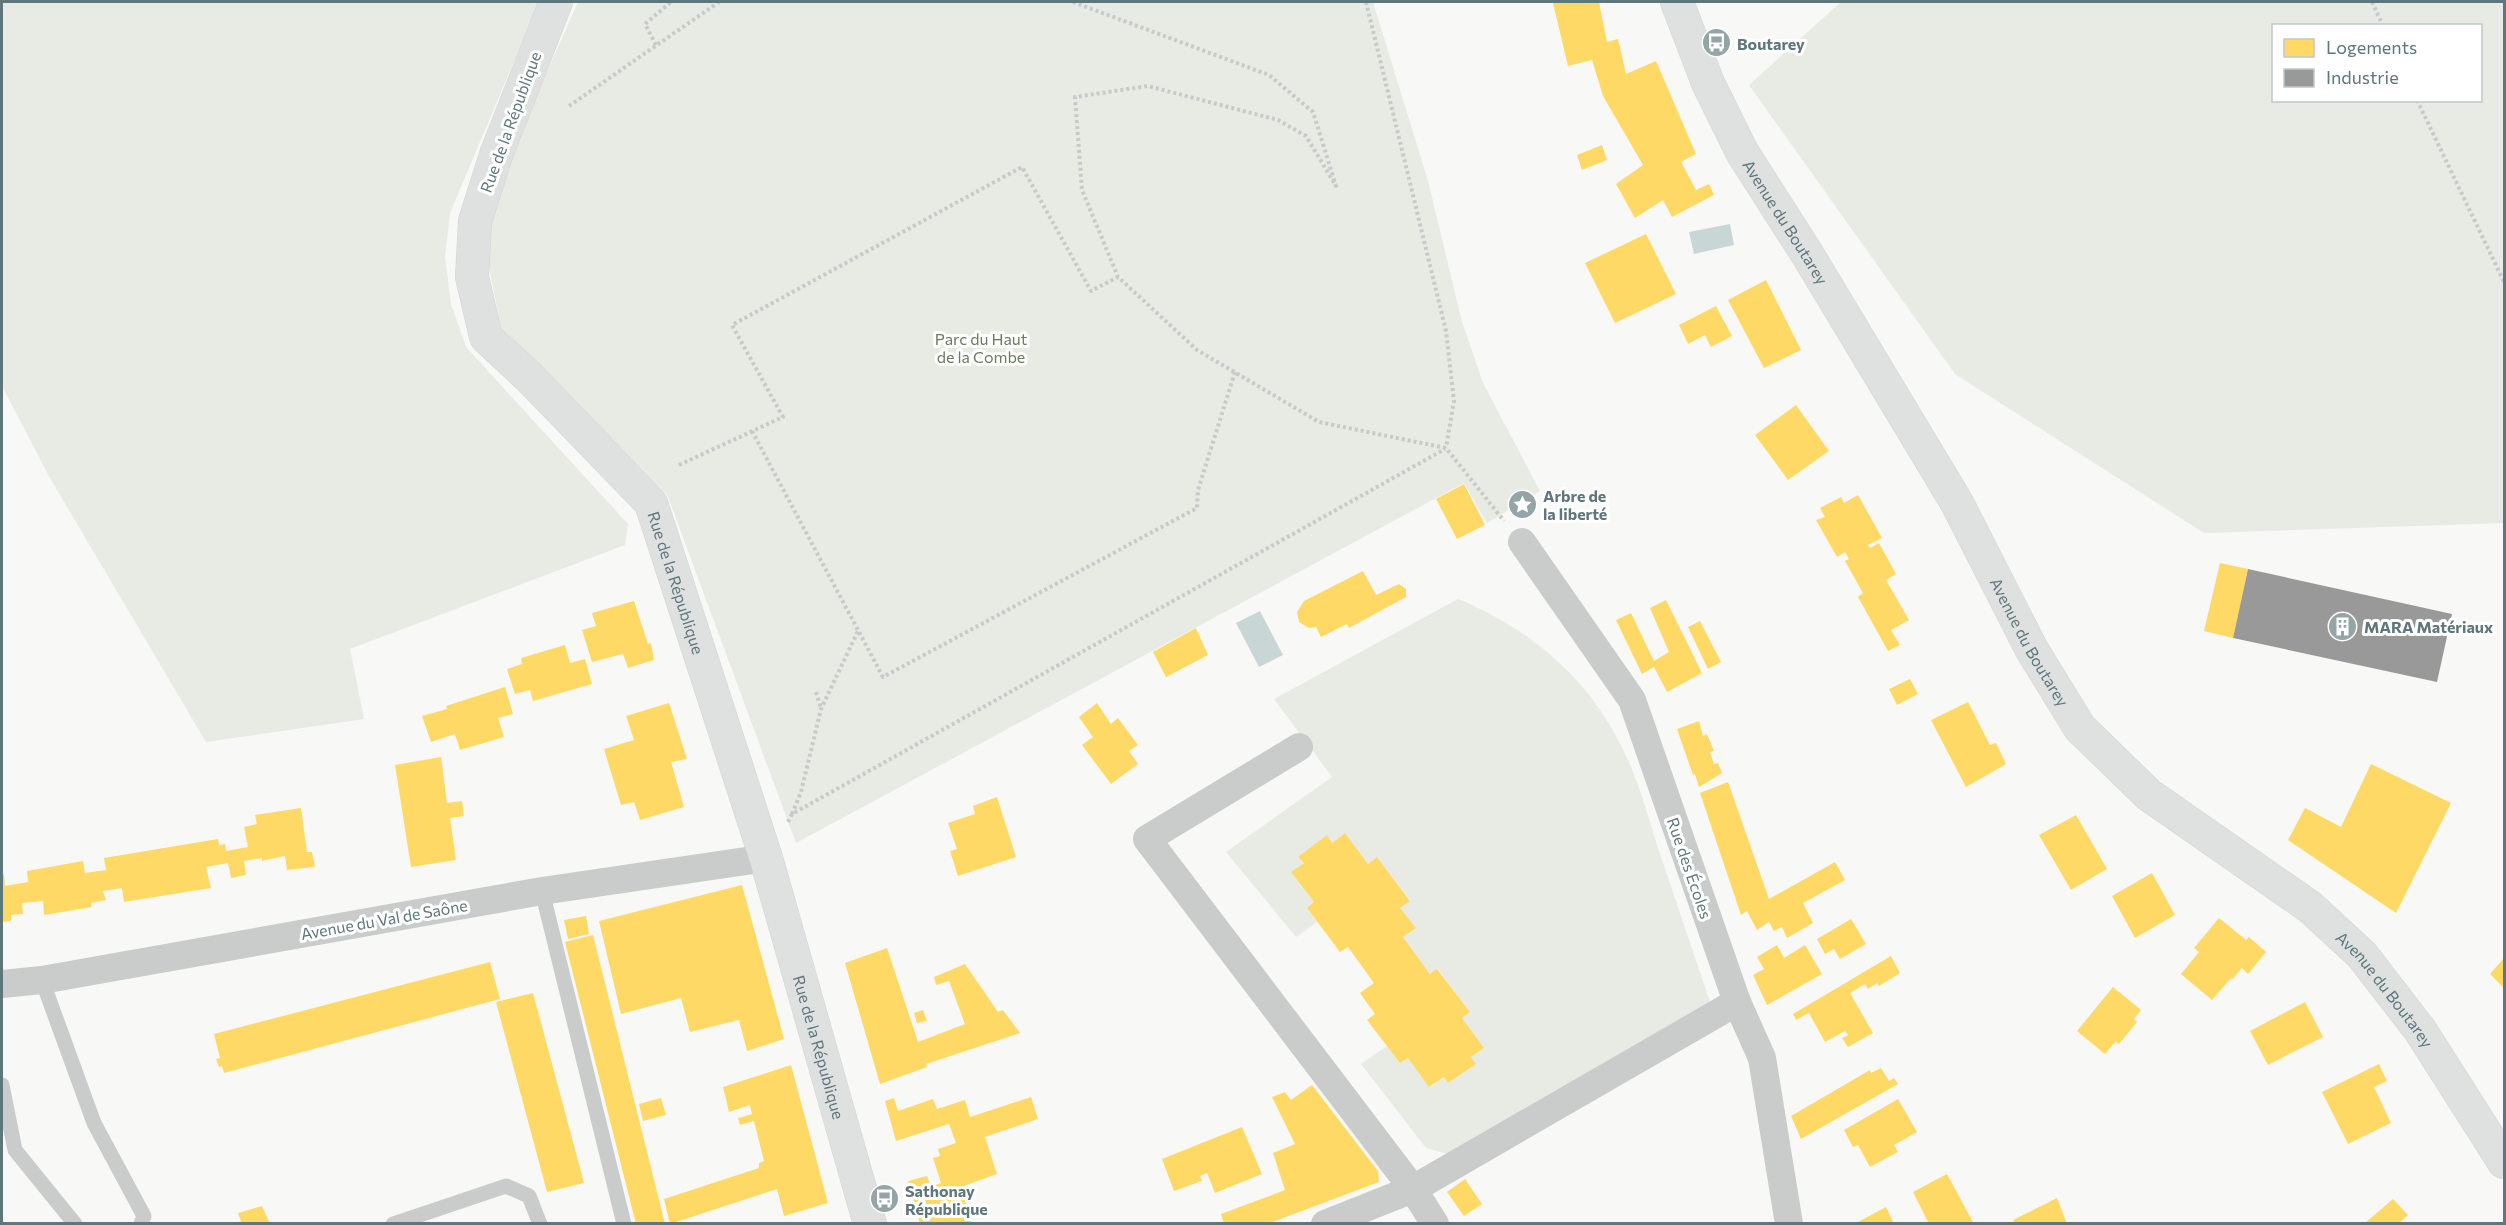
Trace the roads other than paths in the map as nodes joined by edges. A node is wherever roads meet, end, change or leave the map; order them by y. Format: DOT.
graph roads {
  1 [pos="556,2"];
  2 [pos="1677,7"];
  3 [pos="1522,542"];
  4 [pos="1299,747"];
  5 [pos="766,858"];
  6 [pos="542,891"];
  7 [pos="42,980"];
  8 [pos="2,984"];
  9 [pos="1737,1002"];
  10 [pos="2,1085"];
  11 [pos="2505,1162"];
  12 [pos="1413,1189"];
  13 [pos="75,1224"];
  14 [pos="141,1224"];
  15 [pos="393,1224"];
  16 [pos="540,1224"];
  17 [pos="624,1224"];
  18 [pos="870,1224"];
  19 [pos="1325,1224"];
  20 [pos="1435,1224"];
  21 [pos="1790,1224"];
  1 -- 5 [label="street, Rue de la République"];
  2 -- 11 [label="street, Avenue du Boutarey"];
  3 -- 9 [label="street, Rue des Écoles"];
  4 -- 12 [label="street"];
  5 -- 6 [label="street, Avenue du Val de Saône"];
  5 -- 18 [label="street, Rue de la République"];
  6 -- 7 [label="street, Avenue du Val de Saône"];
  6 -- 17 [label="lane"];
  7 -- 8 [label="street, Avenue du Val de Saône"];
  7 -- 14 [label="lane"];
  9 -- 12 [label="street"];
  9 -- 21 [label="street, Rue des Écoles"];
  10 -- 13 [label="lane"];
  12 -- 19 [label="street"];
  12 -- 20 [label="street"];
  15 -- 16 [label="lane"];
}
